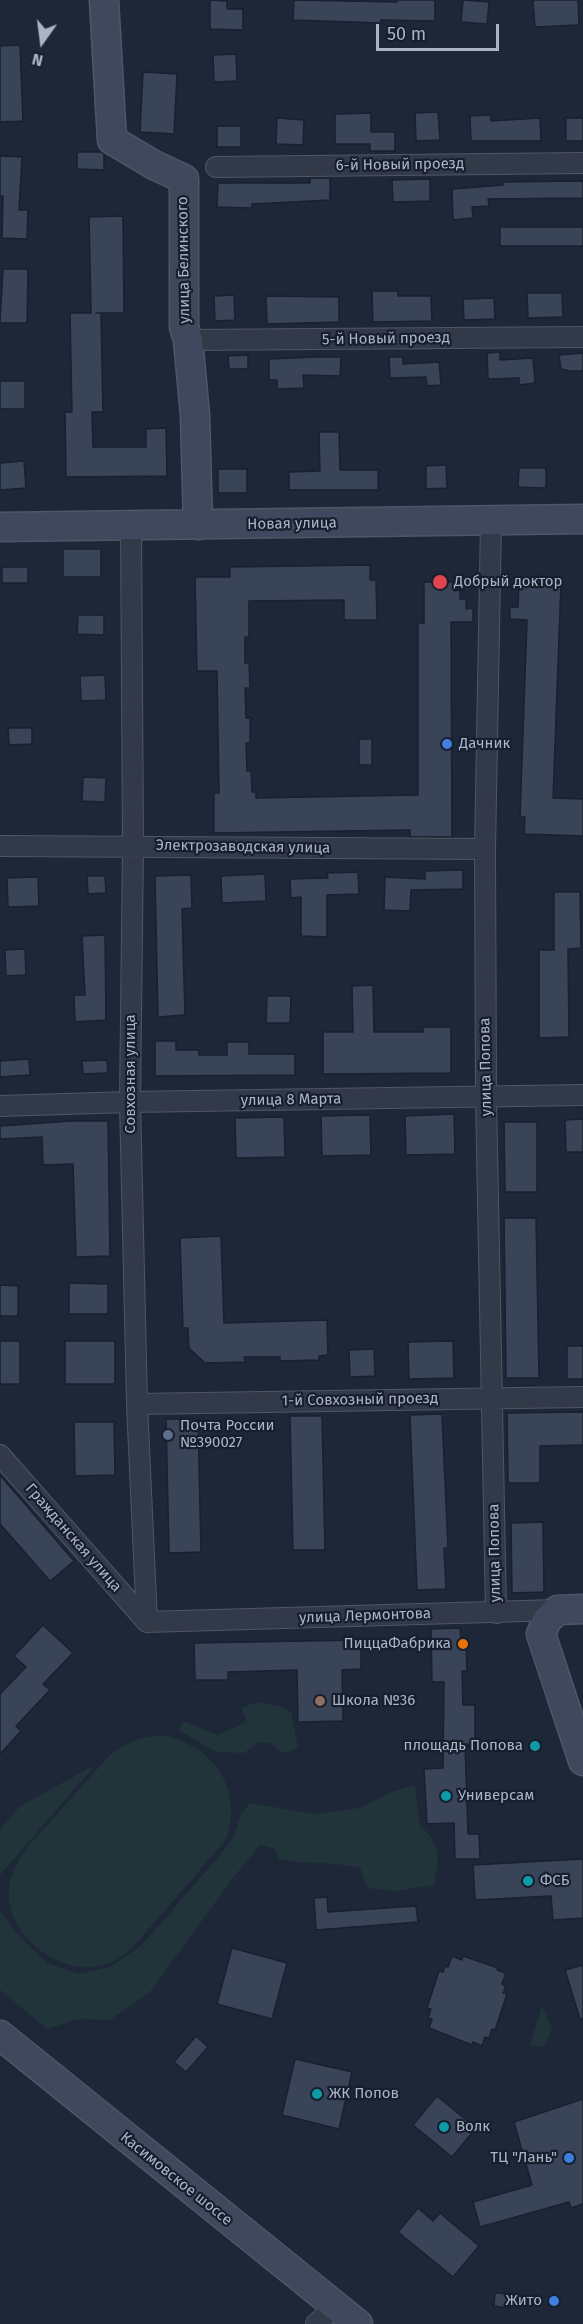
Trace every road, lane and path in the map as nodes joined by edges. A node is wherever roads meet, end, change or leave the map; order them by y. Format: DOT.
graph roads {
  1 [pos="104,0"];
  2 [pos="583,163"];
  3 [pos="216,167"];
  4 [pos="583,337"];
  5 [pos="188,340"];
  6 [pos="583,519"];
  7 [pos="491,520"];
  8 [pos="198,525"];
  9 [pos="131,526"];
  10 [pos="0,527"];
  11 [pos="133,845"];
  12 [pos="0,846"];
  13 [pos="485,849"];
  14 [pos="583,1095"];
  15 [pos="486,1097"];
  16 [pos="130,1102"];
  17 [pos="0,1106"];
  18 [pos="583,1397"];
  19 [pos="492,1398"];
  20 [pos="137,1404"];
  21 [pos="0,1455"];
  22 [pos="571,1610"];
  23 [pos="496,1613"];
  24 [pos="147,1622"];
  25 [pos="583,1761"];
  26 [pos="0,2035"];
  27 [pos="345,2320"];
  1 -- 5 [label="street, улица Белинского"];
  2 -- 3 [label="street, 6-й Новый проезд"];
  4 -- 5 [label="street, 5-й Новый проезд"];
  5 -- 8 [label="street, улица Белинского"];
  6 -- 7 [label="street, Новая улица"];
  7 -- 8 [label="street, Новая улица"];
  7 -- 13 [label="street, улица Попова"];
  8 -- 9 [label="street, Новая улица"];
  9 -- 10 [label="street, Новая улица"];
  9 -- 11 [label="street, Совхозная улица"];
  11 -- 12 [label="street, Электрозаводская улица"];
  11 -- 13 [label="street, Электрозаводская улица"];
  11 -- 16 [label="street, Совхозная улица"];
  13 -- 15 [label="street, улица Попова"];
  14 -- 15 [label="street, улица 8 Марта"];
  15 -- 16 [label="street, улица 8 Марта"];
  15 -- 19 [label="street, улица Попова"];
  16 -- 17 [label="street, улица 8 Марта"];
  16 -- 20 [label="street, Совхозная улица"];
  18 -- 19 [label="street, 1-й Совхозный проезд"];
  19 -- 20 [label="street, 1-й Совхозный проезд"];
  19 -- 23 [label="street, улица Попова"];
  20 -- 24 [label="street, Совхозная улица"];
  21 -- 24 [label="street, Гражданская улица"];
  22 -- 23 [label="street, улица Лермонтова"];
  22 -- 25 [label="street"];
  23 -- 24 [label="street, улица Лермонтова"];
  26 -- 27 [label="street, Касимовское шоссе"];
}
